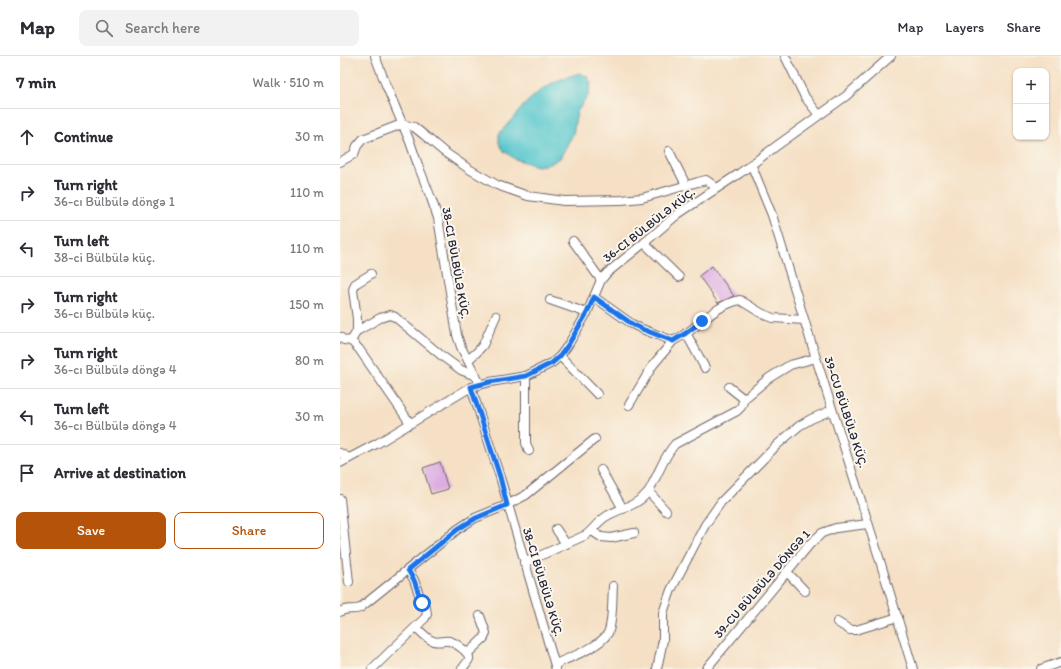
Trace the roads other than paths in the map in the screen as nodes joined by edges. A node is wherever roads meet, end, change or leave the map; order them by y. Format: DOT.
graph roads {
  1 [pos="376,56"];
  2 [pos="785,56"];
  3 [pos="891,56"];
  4 [pos="819,115"];
  5 [pos="402,124"];
  6 [pos="669,151"];
  7 [pos="340,162"];
  8 [pos="751,164"];
  9 [pos="686,185"];
  10 [pos="716,188"];
  11 [pos="573,240"];
  12 [pos="644,243"];
  13 [pos="371,274"];
  14 [pos="679,277"];
  15 [pos="601,280"];
  16 [pos="594,297"];
  17 [pos="550,300"];
  18 [pos="587,313"];
  19 [pos="496,316"];
  20 [pos="804,320"];
  21 [pos="357,331"];
  22 [pos="686,333"];
  23 [pos="340,338"];
  24 [pos="351,341"];
  25 [pos="673,341"];
  26 [pos="560,356"];
  27 [pos="816,358"];
  28 [pos="468,360"];
  29 [pos="705,368"];
  30 [pos="476,376"];
  31 [pos="526,376"];
  32 [pos="480,384"];
  33 [pos="471,387"];
  34 [pos="729,387"];
  35 [pos="597,394"];
  36 [pos="744,399"];
  37 [pos="629,404"];
  38 [pos="832,410"];
  39 [pos="410,424"];
  40 [pos="595,439"];
  41 [pos="529,451"];
  42 [pos="340,453"];
  43 [pos="349,458"];
  44 [pos="340,463"];
  45 [pos="602,470"];
  46 [pos="649,492"];
  47 [pos="340,499"];
  48 [pos="507,505"];
  49 [pos="623,509"];
  50 [pos="666,511"];
  51 [pos="868,524"];
  52 [pos="556,529"];
  53 [pos="592,531"];
  54 [pos="634,533"];
  55 [pos="566,544"];
  56 [pos="524,563"];
  57 [pos="408,570"];
  58 [pos="787,572"];
  59 [pos="349,582"];
  60 [pos="613,586"];
  61 [pos="805,590"];
  62 [pos="340,612"];
  63 [pos="480,616"];
  64 [pos="898,617"];
  65 [pos="838,622"];
  66 [pos="416,627"];
  67 [pos="468,653"];
  68 [pos="1061,662"];
  69 [pos="556,666"];
  70 [pos="372,669"];
  71 [pos="462,669"];
  72 [pos="657,669"];
  73 [pos="706,669"];
  74 [pos="913,669"];
  75 [pos="1041,669"];
  1 -- 5 [label="street, 38-CI BÜLBÜLƏ KÜÇ."];
  2 -- 4 [label="street"];
  3 -- 4 [label="street"];
  4 -- 8 [label="street"];
  5 -- 7 [label="street"];
  5 -- 9 [label="street"];
  5 -- 28 [label="street, 38-CI BÜLBÜLƏ KÜÇ."];
  6 -- 9 [label="street"];
  8 -- 10 [label="street"];
  8 -- 20 [label="street, 39-CU BÜLBÜLƏ KÜÇ."];
  9 -- 10 [label="street"];
  10 -- 12 [label="street"];
  11 -- 15 [label="street"];
  12 -- 14 [label="street"];
  12 -- 15 [label="street"];
  13 -- 21 [label="street"];
  15 -- 16 [label="street"];
  16 -- 18 [label="street"];
  16 -- 25 [label="street"];
  17 -- 18 [label="street"];
  18 -- 26 [label="street"];
  19 -- 28 [label="street"];
  20 -- 22 [label="street"];
  20 -- 27 [label="street, 39-CU BÜLBÜLƏ KÜÇ."];
  21 -- 24 [label="street"];
  21 -- 30 [label="street"];
  22 -- 25 [label="street"];
  22 -- 29 [label="street"];
  23 -- 24 [label="street"];
  24 -- 39 [label="street"];
  25 -- 37 [label="street"];
  26 -- 31 [label="street"];
  26 -- 35 [label="street"];
  27 -- 36 [label="street"];
  27 -- 38 [label="street, 39-CU BÜLBÜLƏ KÜÇ."];
  28 -- 30 [label="street, 38-CI BÜLBÜLƏ KÜÇ."];
  30 -- 32 [label="street, 38-CI BÜLBÜLƏ KÜÇ."];
  31 -- 32 [label="street"];
  31 -- 41 [label="street"];
  32 -- 33 [label="street"];
  33 -- 39 [label="street"];
  33 -- 48 [label="street, 38-CI BÜLBÜLƏ KÜÇ."];
  34 -- 36 [label="street"];
  36 -- 46 [label="street"];
  38 -- 51 [label="street, 39-CU BÜLBÜLƏ KÜÇ."];
  38 -- 72 [label="street"];
  39 -- 43 [label="street"];
  40 -- 48 [label="street"];
  42 -- 43 [label="street"];
  43 -- 44 [label="street"];
  45 -- 49 [label="street"];
  46 -- 49 [label="street"];
  46 -- 50 [label="street"];
  47 -- 59 [label="street"];
  48 -- 56 [label="street, 38-CI BÜLBÜLƏ KÜÇ."];
  48 -- 57 [label="street"];
  49 -- 53 [label="street"];
  51 -- 58 [label="street, 39-CU BÜLBÜLƏ DÖNGƏ 1"];
  51 -- 64 [label="street, 39-CU BÜLBÜLƏ KÜÇ."];
  52 -- 55 [label="street"];
  53 -- 54 [label="street"];
  53 -- 55 [label="street"];
  55 -- 56 [label="street"];
  56 -- 69 [label="street, 38-CI BÜLBÜLƏ KÜÇ."];
  57 -- 62 [label="street"];
  57 -- 66 [label="street"];
  58 -- 61 [label="street"];
  58 -- 73 [label="street, 39-CU BÜLBÜLƏ DÖNGƏ 1"];
  60 -- 69 [label="street"];
  63 -- 67 [label="street"];
  64 -- 65 [label="street"];
  64 -- 74 [label="street, 39-CU BÜLBÜLƏ KÜÇ."];
  66 -- 67 [label="street"];
  66 -- 70 [label="street"];
  67 -- 71 [label="street"];
  68 -- 75 [label="street"];
}
